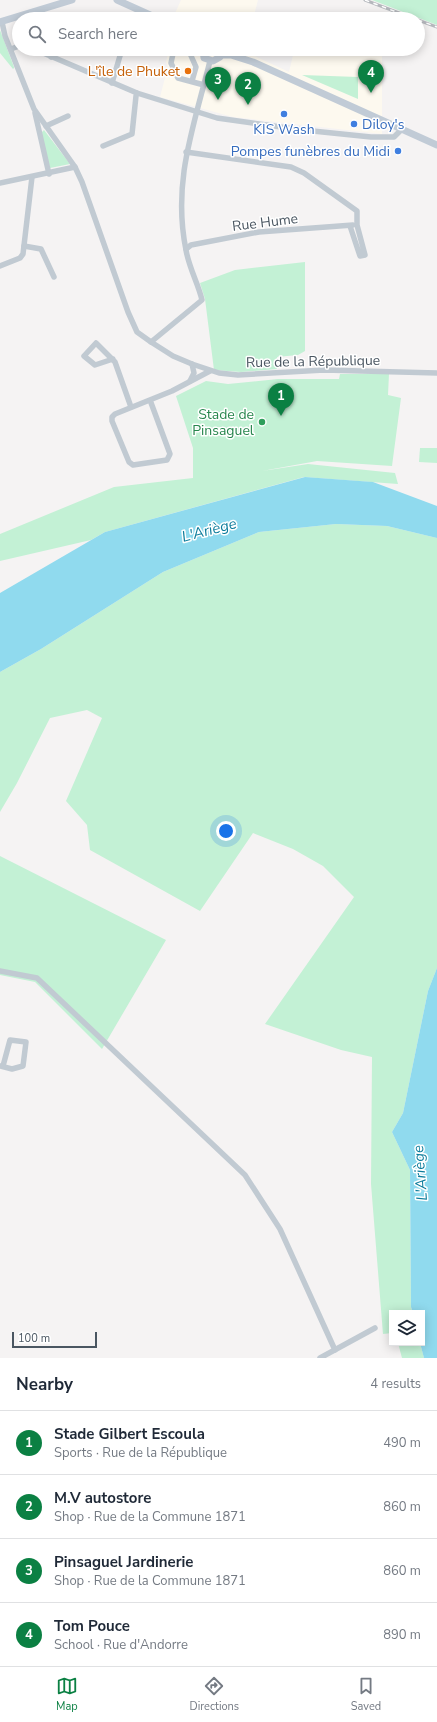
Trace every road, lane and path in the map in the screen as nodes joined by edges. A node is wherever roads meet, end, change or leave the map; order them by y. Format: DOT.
graph roads {
  1 [pos="72,0"];
  2 [pos="117,0"];
  3 [pos="33,12"];
  4 [pos="144,12"];
  5 [pos="12,19"];
  6 [pos="1,22"];
  7 [pos="11,49"];
  8 [pos="14,56"];
  9 [pos="120,56"];
  10 [pos="172,56"];
  11 [pos="191,56"];
  12 [pos="204,56"];
  13 [pos="219,56"];
  14 [pos="234,56"];
  15 [pos="51,57"];
  16 [pos="210,61"];
  17 [pos="192,82"];
  18 [pos="112,83"];
  19 [pos="204,85"];
  20 [pos="138,93"];
  21 [pos="34,109"];
  22 [pos="196,112"];
  23 [pos="68,116"];
  24 [pos="46,126"];
  25 [pos="402,129"];
  26 [pos="437,145"];
  27 [pos="103,146"];
  28 [pos="186,152"];
  29 [pos="75,167"];
  30 [pos="49,174"];
  31 [pos="32,177"];
  32 [pos="0,183"];
  33 [pos="357,225"];
  34 [pos="350,226"];
  35 [pos="24,246"];
  36 [pos="186,249"];
  37 [pos="0,266"];
  38 [pos="54,277"];
  39 [pos="151,342"];
  40 [pos="113,359"];
  41 [pos="192,364"];
  42 [pos="210,371"];
  43 [pos="437,373"];
  44 [pos="190,381"];
  45 [pos="150,400"];
  46 [pos="131,407"];
  47 [pos="0,971"];
  48 [pos="2,1066"];
  49 [pos="375,1328"];
  50 [pos="336,1350"];
  51 [pos="320,1358"];
  1 -- 3 [label="main road"];
  2 -- 4 [label="main road"];
  5 -- 6 [label="main road"];
  6 -- 7 [label="street"];
  8 -- 21 [label="street"];
  9 -- 18 [label="street"];
  10 -- 17 [label="street"];
  11 -- 17 [label="street"];
  12 -- 16 [label="main road"];
  13 -- 16 [label="main road"];
  14 -- 25 [label="main road"];
  15 -- 18 [label="street"];
  16 -- 19 [label="street"];
  17 -- 19 [label="street"];
  18 -- 20 [label="street"];
  19 -- 22 [label="street"];
  20 -- 22 [label="street"];
  20 -- 27 [label="street"];
  21 -- 24 [label="street, Rue de la République"];
  21 -- 30 [label="street"];
  22 -- 25 [label="street"];
  22 -- 28 [label="street"];
  23 -- 24 [label="street"];
  24 -- 29 [label="street, Rue de la République"];
  25 -- 26 [label="main road"];
  28 -- 33 [label="street"];
  28 -- 36 [label="street"];
  29 -- 30 [label="street"];
  29 -- 39 [label="street, Rue de la République"];
  30 -- 31 [label="street"];
  31 -- 32 [label="street"];
  31 -- 35 [label="street"];
  33 -- 34 [label="street, Rue Hume"];
  33 -- 34 [label="street"];
  34 -- 36 [label="street, Rue Hume"];
  35 -- 37 [label="street"];
  35 -- 38 [label="street"];
  36 -- 39 [label="street"];
  39 -- 41 [label="street, Rue de la République"];
  40 -- 40 [label="street"];
  40 -- 46 [label="street"];
  41 -- 42 [label="street, Rue de la République"];
  41 -- 44 [label="street"];
  42 -- 43 [label="street, Rue de la République"];
  42 -- 44 [label="street"];
  44 -- 45 [label="street"];
  45 -- 46 [label="street"];
  45 -- 46 [label="street"];
  47 -- 50 [label="street"];
  48 -- 48 [label="street"];
  49 -- 50 [label="street"];
  50 -- 51 [label="street"];
}
